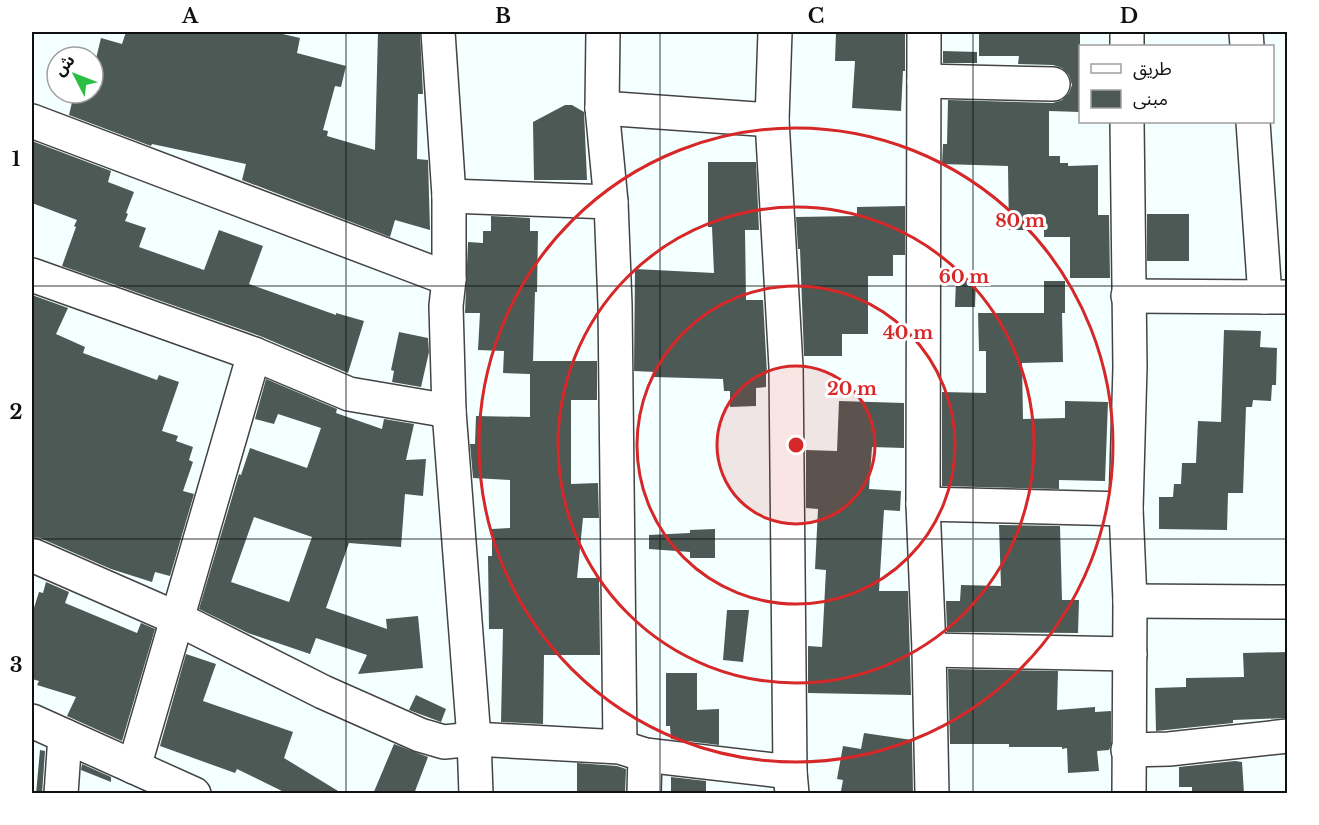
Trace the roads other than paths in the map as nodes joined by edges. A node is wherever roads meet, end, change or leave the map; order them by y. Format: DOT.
graph roads {
  1 [pos="438,32"];
  2 [pos="603,32"];
  3 [pos="775,32"];
  4 [pos="924,32"];
  5 [pos="924,81"];
  6 [pos="1053,84"];
  7 [pos="602,108"];
  8 [pos="772,120"];
  9 [pos="32,121"];
  10 [pos="1127,123"];
  11 [pos="1253,123"];
  12 [pos="449,196"];
  13 [pos="611,202"];
  14 [pos="32,275"];
  15 [pos="449,279"];
  16 [pos="1128,296"];
  17 [pos="1276,297"];
  18 [pos="254,354"];
  19 [pos="449,411"];
  20 [pos="923,504"];
  21 [pos="1126,509"];
  22 [pos="32,555"];
  23 [pos="1130,601"];
  24 [pos="1287,602"];
  25 [pos="176,618"];
  26 [pos="929,650"];
  27 [pos="1130,654"];
  28 [pos="32,721"];
  29 [pos="65,736"];
  30 [pos="1287,736"];
  31 [pos="474,739"];
  32 [pos="1128,750"];
  33 [pos="632,751"];
  34 [pos="134,766"];
  35 [pos="791,783"];
  36 [pos="61,794"];
  37 [pos="194,794"];
  38 [pos="476,794"];
  39 [pos="644,794"];
  40 [pos="932,794"];
  41 [pos="1128,794"];
  1 -- 12 [label="street"];
  2 -- 7 [label="street"];
  3 -- 8 [label="street"];
  4 -- 5 [label="street"];
  5 -- 6 [label="street"];
  5 -- 20 [label="street"];
  7 -- 8 [label="street"];
  7 -- 13 [label="street"];
  8 -- 35 [label="street"];
  9 -- 15 [label="street"];
  10 -- 16 [label="street"];
  11 -- 17 [label="street"];
  12 -- 13 [label="street"];
  12 -- 15 [label="street"];
  13 -- 33 [label="street"];
  14 -- 18 [label="street"];
  15 -- 19 [label="street"];
  16 -- 17 [label="street"];
  16 -- 21 [label="street"];
  18 -- 19 [label="street"];
  18 -- 25 [label="street"];
  19 -- 31 [label="street"];
  20 -- 21 [label="street"];
  20 -- 26 [label="street"];
  21 -- 23 [label="street"];
  22 -- 25 [label="street"];
  23 -- 24 [label="street"];
  23 -- 27 [label="street"];
  25 -- 31 [label="street"];
  25 -- 34 [label="street"];
  26 -- 27 [label="street"];
  26 -- 40 [label="street"];
  27 -- 32 [label="street"];
  28 -- 29 [label="street"];
  29 -- 34 [label="street"];
  29 -- 36 [label="street"];
  30 -- 32 [label="street"];
  31 -- 33 [label="street"];
  31 -- 38 [label="street"];
  32 -- 41 [label="street"];
  33 -- 35 [label="street"];
  33 -- 39 [label="street"];
  34 -- 37 [label="street"];
}
